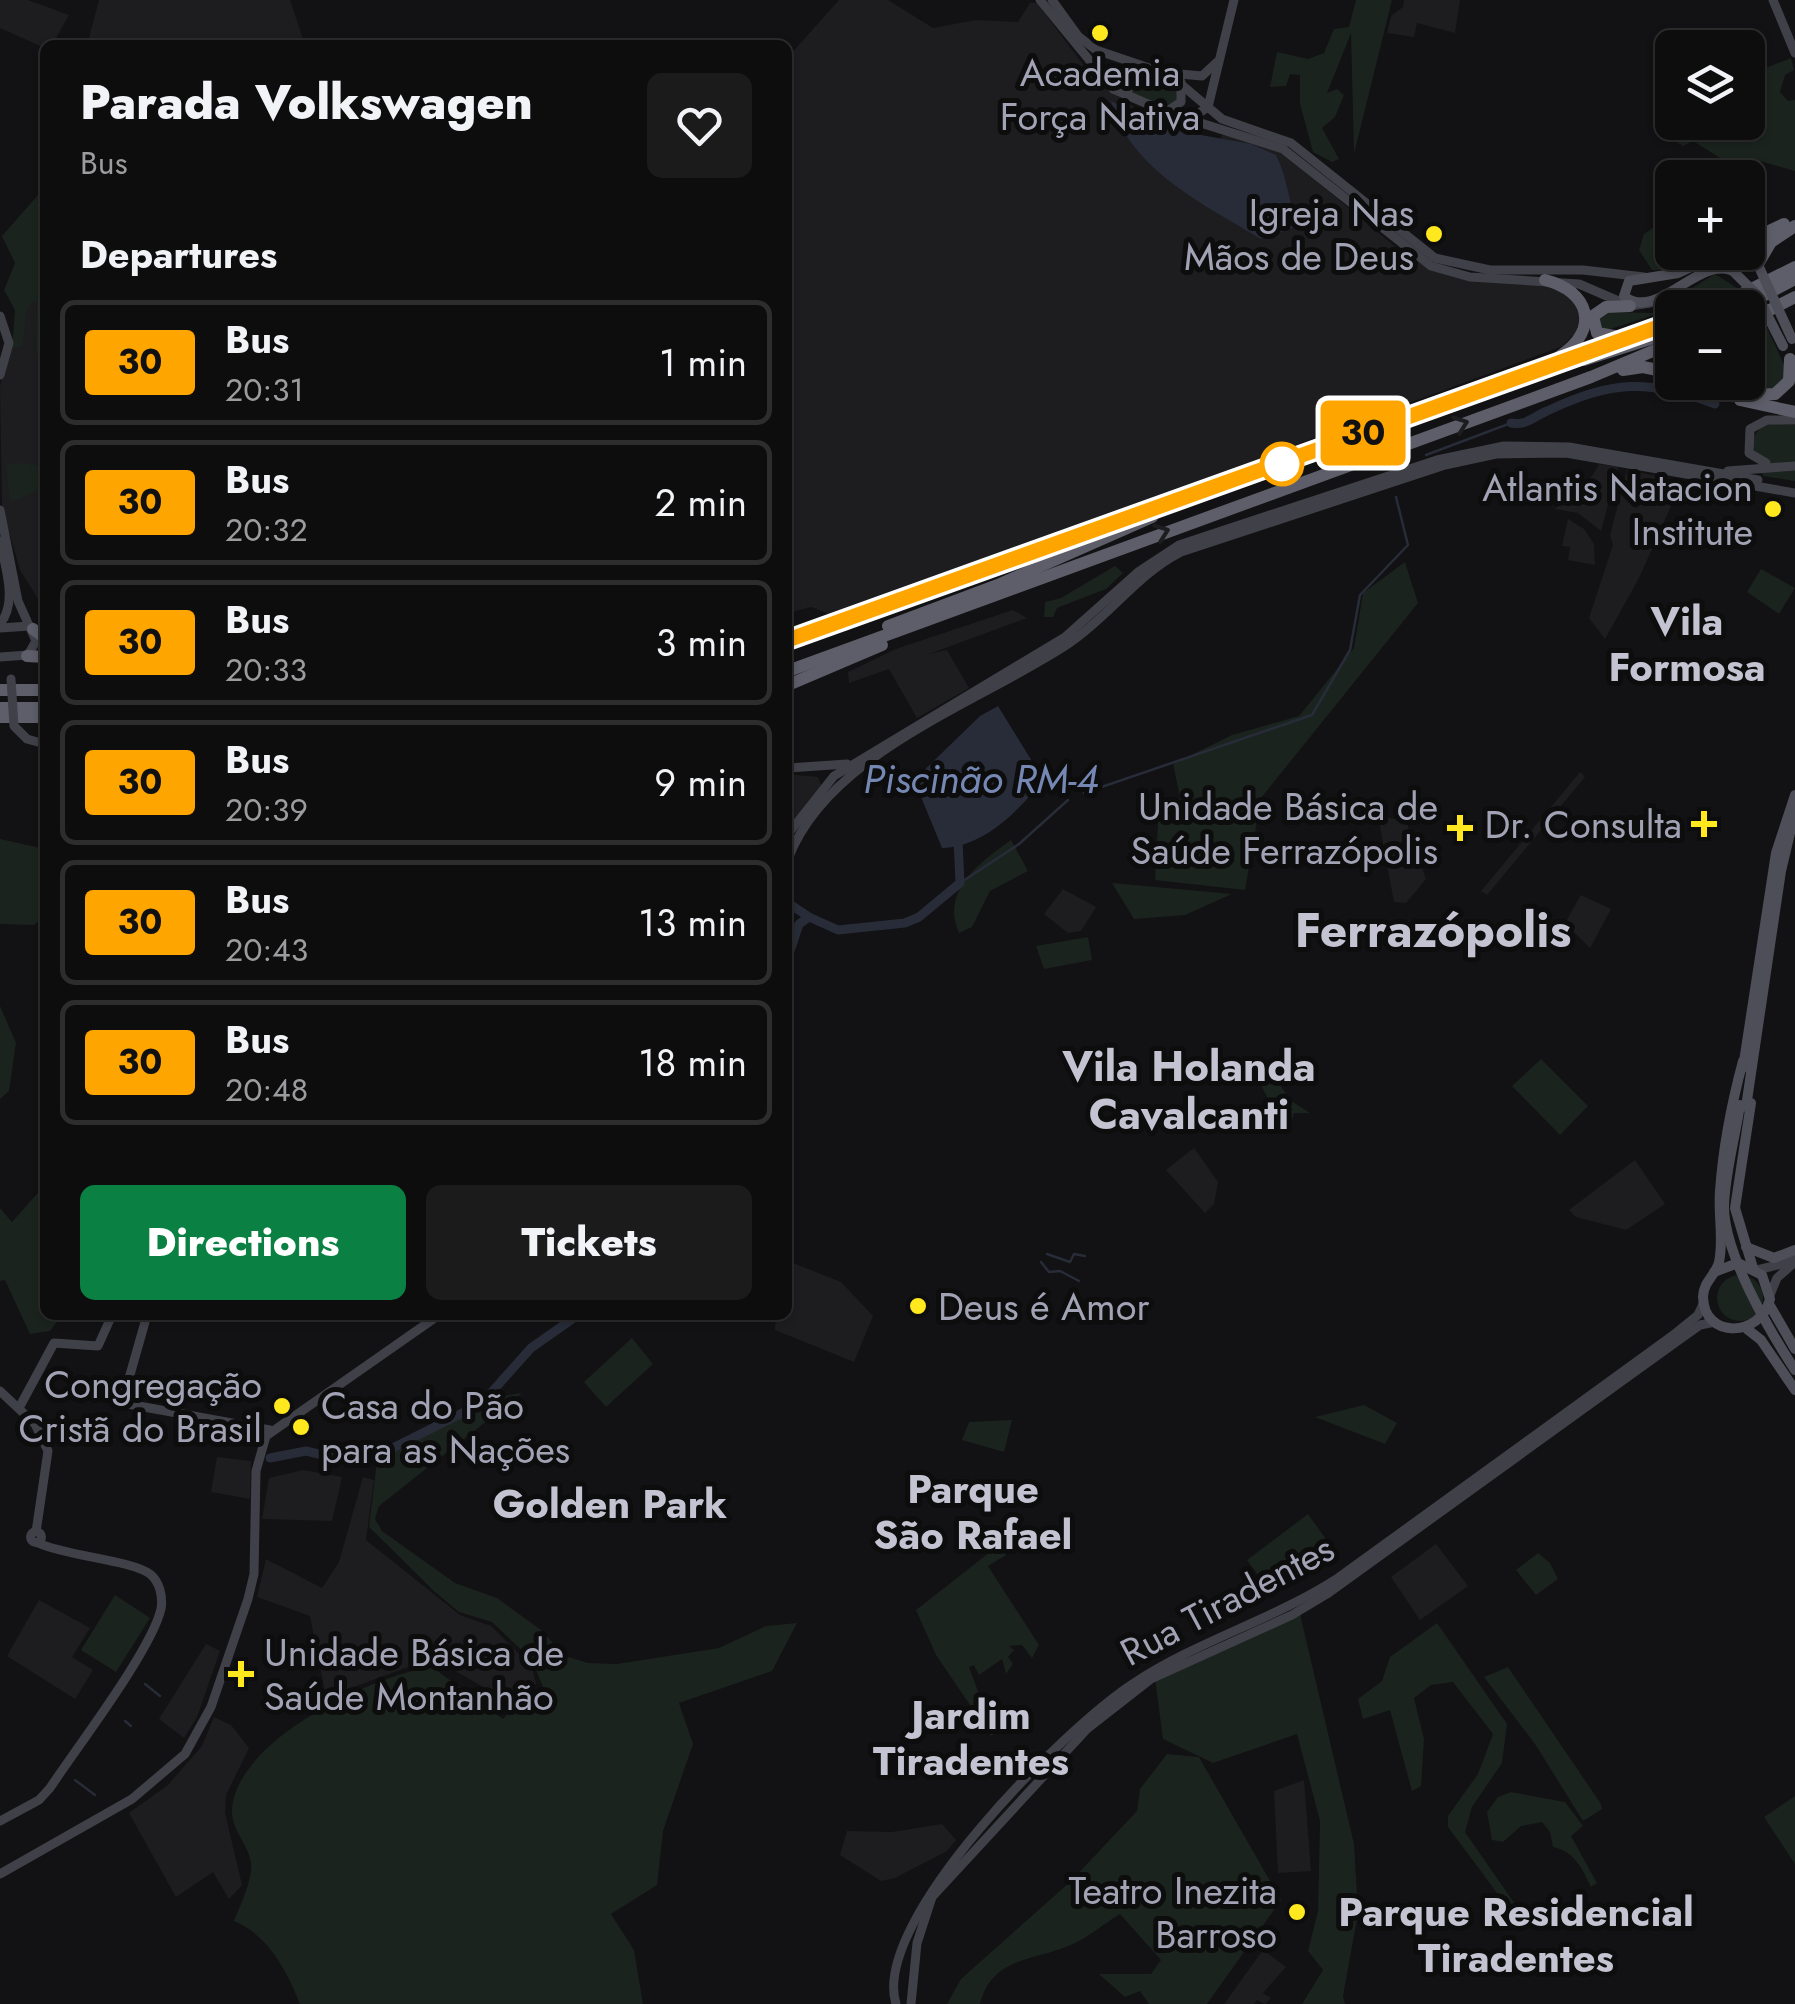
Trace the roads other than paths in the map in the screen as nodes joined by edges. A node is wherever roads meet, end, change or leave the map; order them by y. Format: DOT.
graph roads {
  1 [pos="1040,0"];
  2 [pos="1052,0"];
  3 [pos="1234,0"];
  4 [pos="1772,0"];
  5 [pos="1795,53"];
  6 [pos="1221,55"];
  7 [pos="1141,66"];
  8 [pos="1164,72"];
  9 [pos="1199,76"];
  10 [pos="1182,82"];
  11 [pos="1215,82"];
  12 [pos="1128,97"];
  13 [pos="1208,107"];
  14 [pos="1166,112"];
  15 [pos="1189,120"];
  16 [pos="1795,222"];
  17 [pos="1765,238"];
  18 [pos="1765,253"];
  19 [pos="1795,266"];
  20 [pos="1685,270"];
  21 [pos="1708,270"];
  22 [pos="1728,270"];
  23 [pos="1760,270"];
  24 [pos="1652,278"];
  25 [pos="1795,279"];
  26 [pos="1545,280"];
  27 [pos="1795,287"];
  28 [pos="1675,290"];
  29 [pos="1749,290"];
  30 [pos="1765,295"];
  31 [pos="1795,297"];
  32 [pos="1655,299"];
  33 [pos="1655,301"];
  34 [pos="1630,306"];
  35 [pos="1765,308"];
  36 [pos="1765,311"];
  37 [pos="2,319"];
  38 [pos="1655,328"];
  39 [pos="1626,337"];
  40 [pos="1655,337"];
  41 [pos="1655,351"];
  42 [pos="1791,351"];
  43 [pos="1552,365"];
  44 [pos="1,369"];
  45 [pos="1536,370"];
  46 [pos="1655,370"];
  47 [pos="1591,377"];
  48 [pos="1795,382"];
  49 [pos="1765,394"];
  50 [pos="1743,400"];
  51 [pos="1759,406"];
  52 [pos="1795,412"];
  53 [pos="1795,420"];
  54 [pos="1795,463"];
  55 [pos="1766,464"];
  56 [pos="1692,472"];
  57 [pos="1717,472"];
  58 [pos="1795,490"];
  59 [pos="1198,493"];
  60 [pos="0,510"];
  61 [pos="0,541"];
  62 [pos="973,604"];
  63 [pos="0,626"];
  64 [pos="31,627"];
  65 [pos="40,634"];
  66 [pos="792,639"];
  67 [pos="32,656"];
  68 [pos="0,658"];
  69 [pos="792,662"];
  70 [pos="792,670"];
  71 [pos="10,678"];
  72 [pos="792,683"];
  73 [pos="0,690"];
  74 [pos="40,690"];
  75 [pos="0,708"];
  76 [pos="40,708"];
  77 [pos="0,717"];
  78 [pos="40,717"];
  79 [pos="40,743"];
  80 [pos="854,762"];
  81 [pos="792,768"];
  82 [pos="816,770"];
  83 [pos="828,780"];
  84 [pos="829,792"];
  85 [pos="1795,794"];
  86 [pos="1795,812"];
  87 [pos="792,829"];
  88 [pos="792,830"];
  89 [pos="1756,1041"];
  90 [pos="1743,1060"];
  91 [pos="1743,1106"];
  92 [pos="1746,1247"];
  93 [pos="1795,1251"];
  94 [pos="1795,1262"];
  95 [pos="1755,1269"];
  96 [pos="1714,1272"];
  97 [pos="1769,1300"];
  98 [pos="1704,1302"];
  99 [pos="110,1320"];
  100 [pos="146,1320"];
  101 [pos="432,1320"];
  102 [pos="1714,1322"];
  103 [pos="1746,1328"];
  104 [pos="1795,1349"];
  105 [pos="1795,1359"];
  106 [pos="1795,1370"];
  107 [pos="1614,1383"];
  108 [pos="0,1390"];
  109 [pos="1795,1390"];
  110 [pos="19,1408"];
  111 [pos="284,1421"];
  112 [pos="252,1428"];
  113 [pos="270,1430"];
  114 [pos="259,1454"];
  115 [pos="256,1511"];
  116 [pos="1035,1776"];
  117 [pos="0,1821"];
  118 [pos="0,1874"];
  119 [pos="915,1956"];
  120 [pos="893,1978"];
  121 [pos="896,2004"];
  122 [pos="911,2004"];
  1 -- 12 [label="street"];
  2 -- 7 [label="street"];
  3 -- 6 [label="street"];
  4 -- 5 [label="street"];
  6 -- 9 [label="street"];
  6 -- 11 [label="street"];
  7 -- 8 [label="street"];
  7 -- 12 [label="street"];
  8 -- 9 [label="street"];
  8 -- 10 [label="street"];
  9 -- 11 [label="street"];
  10 -- 13 [label="street"];
  10 -- 14 [label="street"];
  11 -- 13 [label="street"];
  12 -- 14 [label="street"];
  13 -- 15 [label="street"];
  13 -- 24 [label="street"];
  14 -- 15 [label="street"];
  15 -- 26 [label="street"];
  16 -- 17 [label="highway"];
  16 -- 18 [label="highway"];
  19 -- 29 [label="highway"];
  20 -- 24 [label="main road"];
  21 -- 28 [label="main road"];
  22 -- 42 [label="main road, bridge"];
  23 -- 42 [label="main road, bridge"];
  24 -- 32 [label="main road"];
  25 -- 30 [label="highway"];
  26 -- 34 [label="street"];
  26 -- 45 [label="highway"];
  27 -- 35 [label="highway"];
  31 -- 36 [label="highway"];
  33 -- 34 [label="street"];
  34 -- 39 [label="highway"];
  37 -- 44 [label="street"];
  38 -- 39 [label="highway"];
  39 -- 43 [label="highway"];
  40 -- 43 [label="highway"];
  41 -- 47 [label="highway"];
  42 -- 49 [label="highway"];
  43 -- 45 [label="highway"];
  45 -- 59 [label="highway"];
  46 -- 47 [label="highway"];
  62 -- 47 [label="highway, one-way"];
  48 -- 51 [label="highway"];
  50 -- 51 [label="highway"];
  51 -- 52 [label="highway"];
  53 -- 55 [label="street"];
  54 -- 55 [label="street"];
  55 -- 56 [label="street"];
  55 -- 57 [label="street"];
  56 -- 57 [label="street"];
  56 -- 58 [label="street"];
  56 -- 80 [label="street"];
  56 -- 84 [label="street"];
  57 -- 58 [label="street"];
  59 -- 66 [label="highway"];
  59 -- 69 [label="highway"];
  60 -- 64 [label="street"];
  61 -- 63 [label="street"];
  62 -- 70 [label="highway"];
  62 -- 72 [label="highway"];
  63 -- 64 [label="street"];
  64 -- 65 [label="highway"];
  64 -- 67 [label="street"];
  67 -- 68 [label="street"];
  67 -- 71 [label="street"];
  68 -- 71 [label="street"];
  71 -- 79 [label="street, bridge"];
  73 -- 74 [label="highway"];
  75 -- 76 [label="highway"];
  77 -- 78 [label="highway"];
  80 -- 82 [label="street"];
  80 -- 83 [label="street"];
  81 -- 82 [label="street"];
  82 -- 83 [label="street"];
  83 -- 84 [label="street"];
  83 -- 87 [label="street"];
  84 -- 88 [label="street"];
  85 -- 90 [label="main road"];
  86 -- 89 [label="main road"];
  89 -- 91 [label="main road"];
  89 -- 92 [label="main road"];
  90 -- 91 [label="main road"];
  90 -- 96 [label="main road"];
  91 -- 105 [label="main road, bridge"];
  91 -- 106 [label="main road, bridge"];
  92 -- 93 [label="main road"];
  92 -- 95 [label="main road"];
  93 -- 95 [label="street"];
  94 -- 97 [label="street"];
  95 -- 96 [label="main road"];
  95 -- 97 [label="main road"];
  96 -- 98 [label="main road"];
  97 -- 103 [label="main road"];
  97 -- 104 [label="main road"];
  98 -- 102 [label="main road"];
  98 -- 107 [label="street, Rua Tiradentes"];
  99 -- 110 [label="street"];
  100 -- 112 [label="street"];
  101 -- 111 [label="street"];
  102 -- 103 [label="main road"];
  102 -- 107 [label="street, Rua Tiradentes"];
  103 -- 109 [label="main road"];
  107 -- 116 [label="street, Rua Tiradentes"];
  108 -- 110 [label="street"];
  110 -- 117 [label="street"];
  111 -- 113 [label="street"];
  111 -- 115 [label="street"];
  112 -- 113 [label="street"];
  112 -- 114 [label="street"];
  113 -- 114 [label="street"];
  114 -- 115 [label="street"];
  115 -- 118 [label="street"];
  116 -- 119 [label="street, Rua Tiradentes"];
  116 -- 120 [label="street, Rua Tiradentes"];
  119 -- 120 [label="street"];
  119 -- 122 [label="street, Rua Tiradentes"];
  120 -- 121 [label="street"];
}
